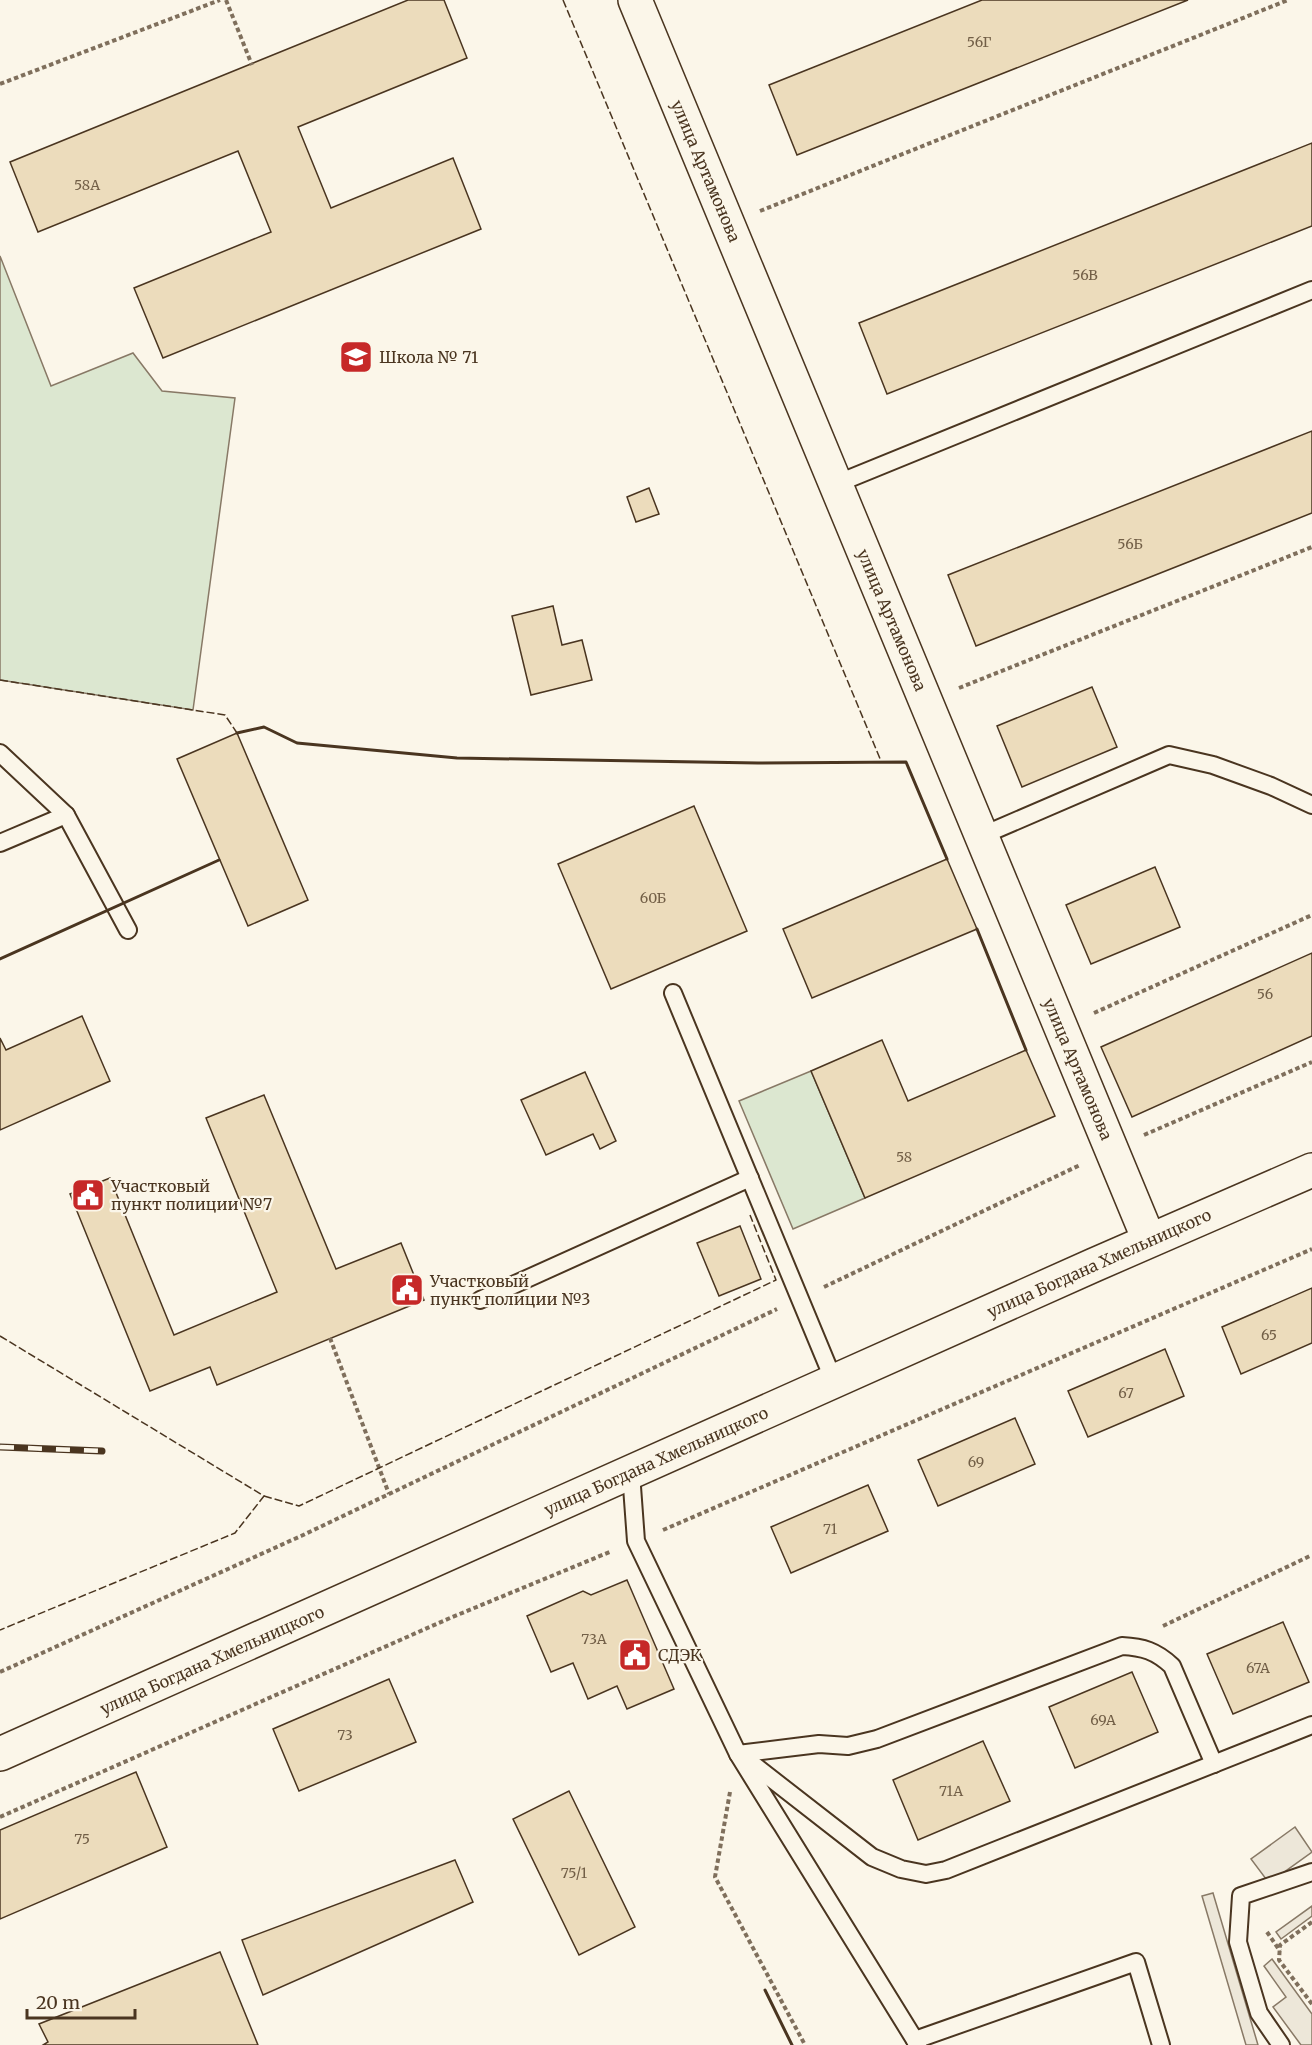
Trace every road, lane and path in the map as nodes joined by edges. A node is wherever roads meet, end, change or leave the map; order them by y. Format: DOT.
graph roads {
  1 [pos="220,0"];
  2 [pos="226,0"];
  3 [pos="634,0"];
  4 [pos="1288,0"];
  5 [pos="252,65"];
  6 [pos="0,84"];
  7 [pos="728,224"];
  8 [pos="1312,290"];
  9 [pos="836,484"];
  10 [pos="1312,547"];
  11 [pos="926,701"];
  12 [pos="0,753"];
  13 [pos="1312,805"];
  14 [pos="66,814"];
  15 [pos="981,836"];
  16 [pos="0,843"];
  17 [pos="1312,915"];
  18 [pos="128,930"];
  19 [pos="673,993"];
  20 [pos="1060,1028"];
  21 [pos="1312,1170"];
  22 [pos="750,1178"];
  23 [pos="1149,1240"];
  24 [pos="1312,1250"];
  25 [pos="480,1300"];
  26 [pos="330,1338"];
  27 [pos="834,1381"];
  28 [pos="631,1473"];
  29 [pos="389,1494"];
  30 [pos="636,1541"];
  31 [pos="1312,1555"];
  32 [pos="237,1565"];
  33 [pos="1122,1646"];
  34 [pos="0,1672"];
  35 [pos="1312,1725"];
  36 [pos="0,1754"];
  37 [pos="738,1754"];
  38 [pos="1214,1764"];
  39 [pos="0,1817"];
  40 [pos="1312,1872"];
  41 [pos="1312,1922"];
  42 [pos="1312,2004"];
  43 [pos="916,2042"];
  44 [pos="805,2045"];
  45 [pos="1161,2045"];
  46 [pos="1281,2045"];
  1 -- 6 [label="path"];
  2 -- 5 [label="path"];
  3 -- 7 [label="main road, улица Артамонова"];
  4 -- 7 [label="path"];
  7 -- 9 [label="main road, улица Артамонова"];
  8 -- 9 [label="lane"];
  9 -- 11 [label="main road, улица Артамонова"];
  10 -- 11 [label="path"];
  11 -- 15 [label="main road, улица Артамонова"];
  12 -- 14 [label="lane"];
  13 -- 15 [label="lane"];
  14 -- 16 [label="lane"];
  14 -- 18 [label="lane"];
  15 -- 20 [label="main road, улица Артамонова"];
  17 -- 20 [label="path"];
  19 -- 22 [label="lane"];
  20 -- 23 [label="main road, улица Артамонова"];
  21 -- 23 [label="main road, улица Богдана Хмельницкого"];
  22 -- 25 [label="lane"];
  22 -- 27 [label="lane"];
  23 -- 27 [label="main road, улица Богдана Хмельницкого"];
  24 -- 30 [label="path"];
  26 -- 29 [label="path"];
  27 -- 28 [label="main road, улица Богдана Хмельницкого"];
  28 -- 30 [label="lane"];
  28 -- 36 [label="main road, улица Богдана Хмельницкого"];
  30 -- 37 [label="lane"];
  30 -- 39 [label="path"];
  31 -- 33 [label="path"];
  32 -- 34 [label="path"];
  33 -- 37 [label="lane"];
  33 -- 38 [label="lane"];
  35 -- 38 [label="lane"];
  37 -- 38 [label="lane"];
  37 -- 43 [label="lane"];
  37 -- 44 [label="path"];
  40 -- 46 [label="lane"];
  41 -- 42 [label="path"];
  43 -- 45 [label="lane"];
}
